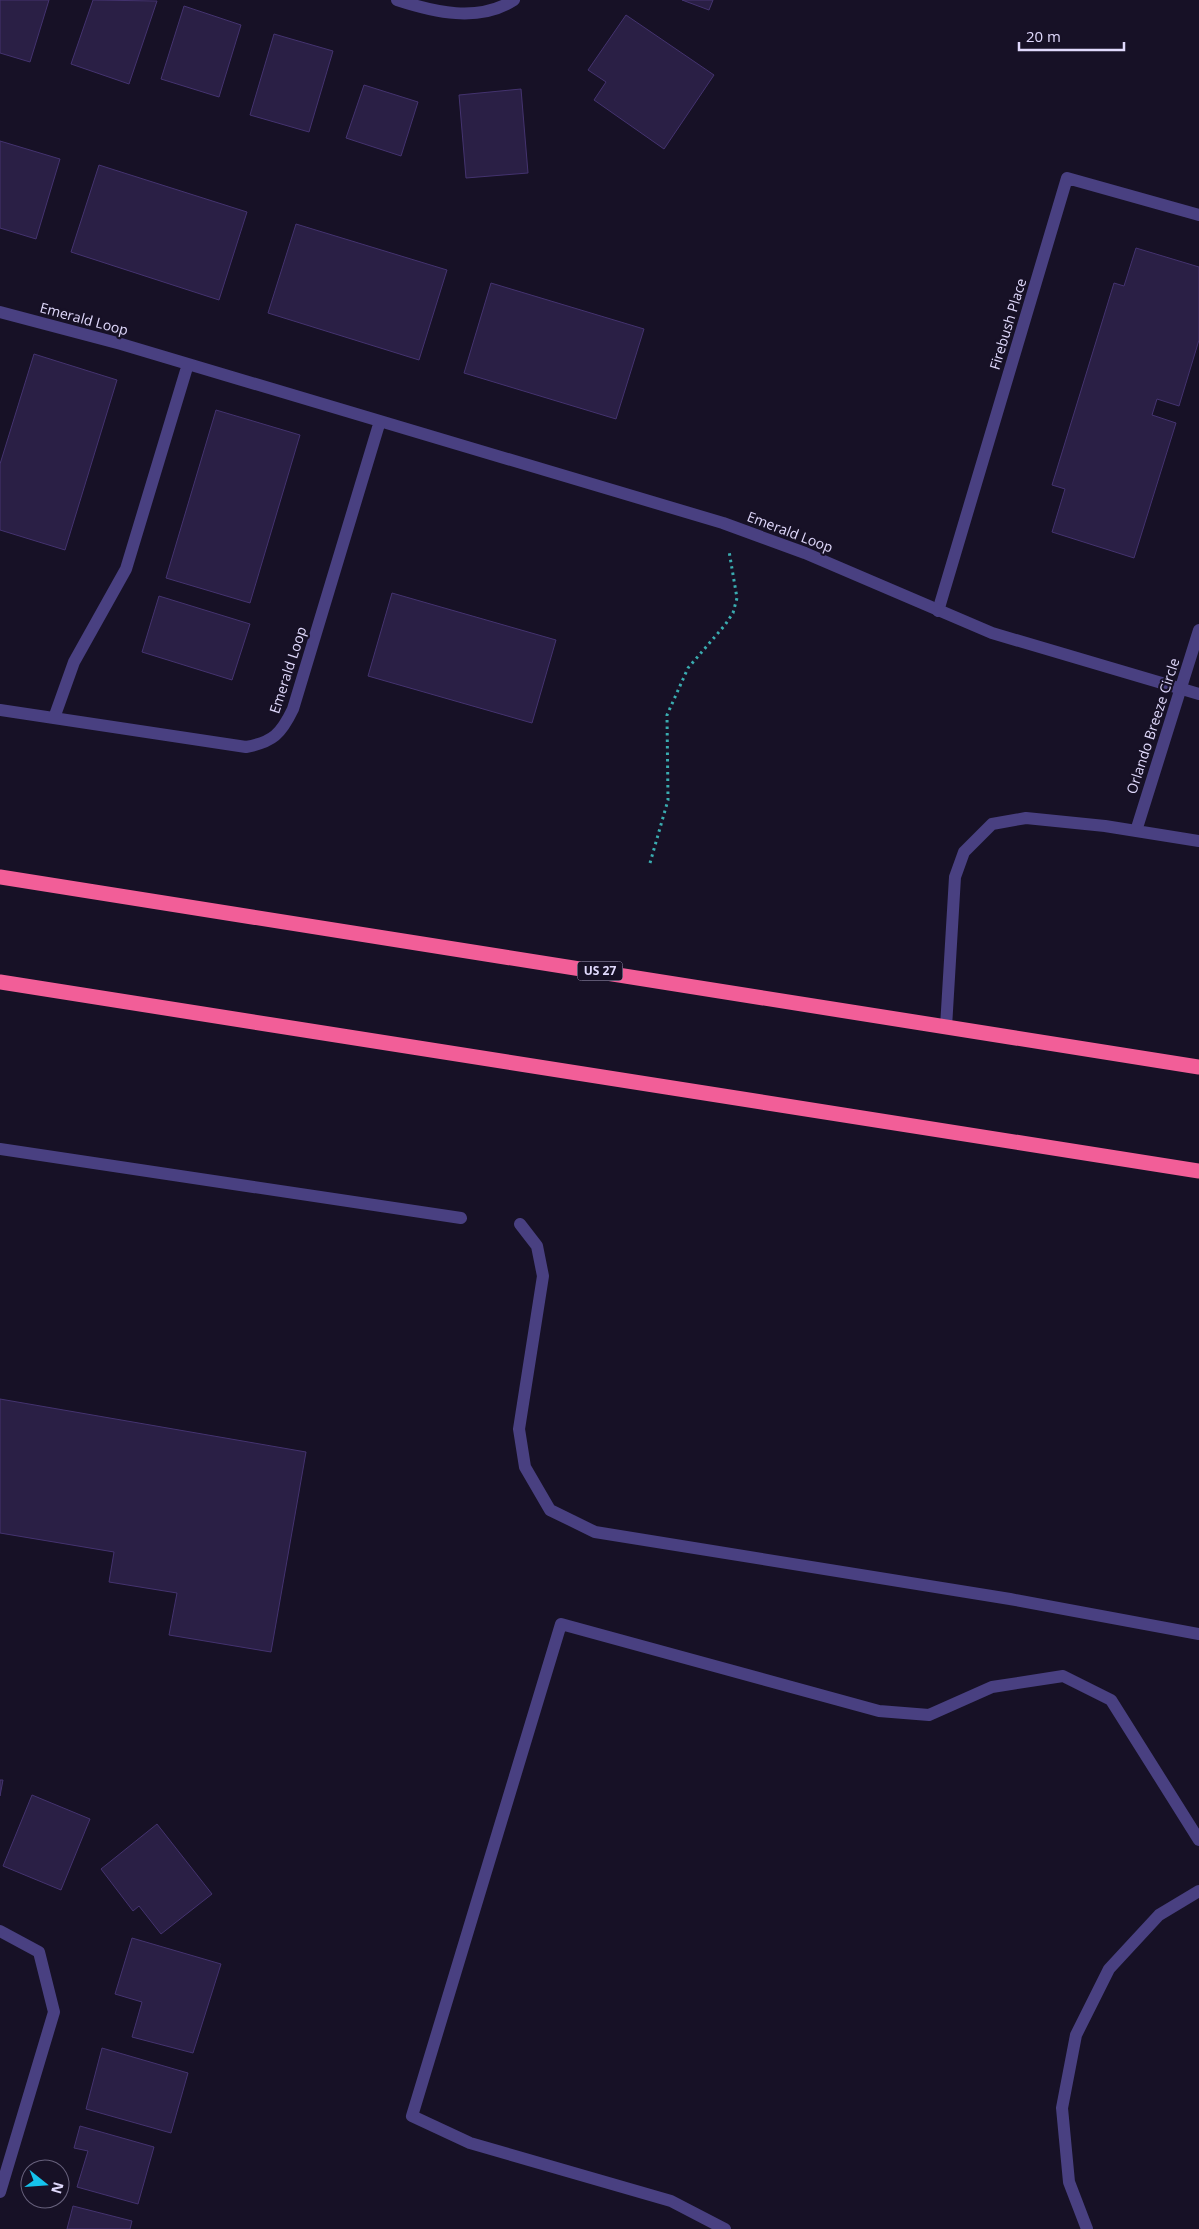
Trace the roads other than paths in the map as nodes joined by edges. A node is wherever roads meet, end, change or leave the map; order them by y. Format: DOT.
graph roads {
  1 [pos="397,0"];
  2 [pos="514,0"];
  3 [pos="1199,215"];
  4 [pos="0,312"];
  5 [pos="188,364"];
  6 [pos="380,421"];
  7 [pos="938,611"];
  8 [pos="1199,630"];
  9 [pos="1182,689"];
  10 [pos="1199,694"];
  11 [pos="0,710"];
  12 [pos="54,718"];
  13 [pos="1136,831"];
  14 [pos="1199,841"];
  15 [pos="0,877"];
  16 [pos="0,982"];
  17 [pos="946,1027"];
  18 [pos="1199,1067"];
  19 [pos="0,1149"];
  20 [pos="1199,1171"];
  21 [pos="462,1218"];
  22 [pos="520,1224"];
  23 [pos="1199,1634"];
  24 [pos="1199,1840"];
  25 [pos="1199,1891"];
  26 [pos="0,1931"];
  27 [pos="0,2192"];
  28 [pos="725,2229"];
  29 [pos="1087,2229"];
  1 -- 2 [label="street"];
  3 -- 7 [label="street, Firebush Place"];
  4 -- 5 [label="street, Emerald Loop"];
  5 -- 6 [label="street, Emerald Loop"];
  5 -- 12 [label="street"];
  6 -- 7 [label="street, Emerald Loop"];
  6 -- 12 [label="street, Emerald Loop"];
  7 -- 9 [label="street, Emerald Loop"];
  8 -- 9 [label="street, Orlando Breeze Circle"];
  9 -- 10 [label="street, Emerald Loop"];
  9 -- 13 [label="street, Orlando Breeze Circle"];
  11 -- 12 [label="street, Emerald Loop"];
  13 -- 14 [label="street"];
  13 -- 17 [label="street"];
  15 -- 17 [label="highway, US 27"];
  16 -- 20 [label="highway"];
  17 -- 18 [label="highway, US 27"];
  19 -- 21 [label="street"];
  22 -- 23 [label="street"];
  24 -- 28 [label="street"];
  25 -- 29 [label="street"];
  26 -- 27 [label="street"];
}
